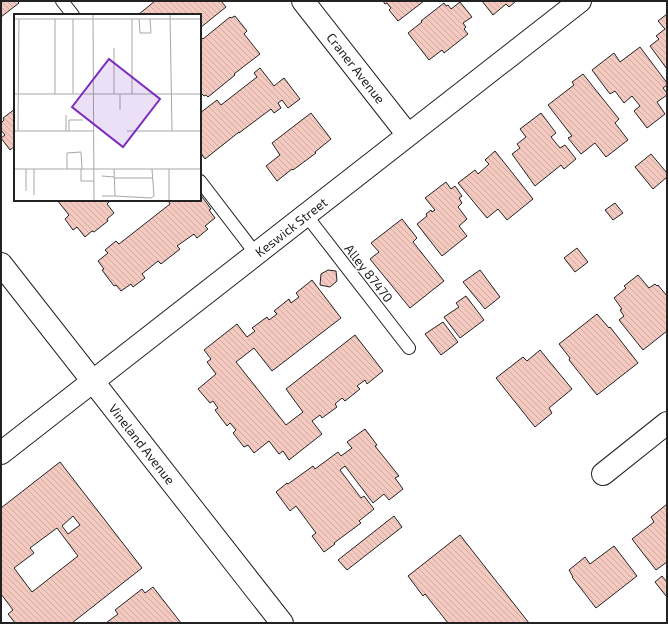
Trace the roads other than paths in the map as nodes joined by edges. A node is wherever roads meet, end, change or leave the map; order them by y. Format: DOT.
graph roads {
  1 [pos="62,1"];
  2 [pos="303,1"];
  3 [pos="580,1"];
  4 [pos="71,14"];
  5 [pos="408,136"];
  6 [pos="201,182"];
  7 [pos="306,215"];
  8 [pos="256,254"];
  9 [pos="1,264"];
  10 [pos="409,348"];
  11 [pos="93,382"];
  12 [pos="667,423"];
  13 [pos="1,453"];
  14 [pos="602,474"];
  15 [pos="282,623"];
  1 -- 4 [label="lane"];
  2 -- 5 [label="street, Craner Avenue"];
  3 -- 5 [label="street, Keswick Street"];
  5 -- 7 [label="street, Keswick Street"];
  6 -- 8 [label="lane"];
  7 -- 8 [label="street, Keswick Street"];
  7 -- 10 [label="lane, Alley 87470"];
  8 -- 11 [label="street, Keswick Street"];
  9 -- 11 [label="street, Vineland Avenue"];
  11 -- 13 [label="street, Keswick Street"];
  11 -- 15 [label="street, Vineland Avenue"];
  12 -- 14 [label="street"];
}
